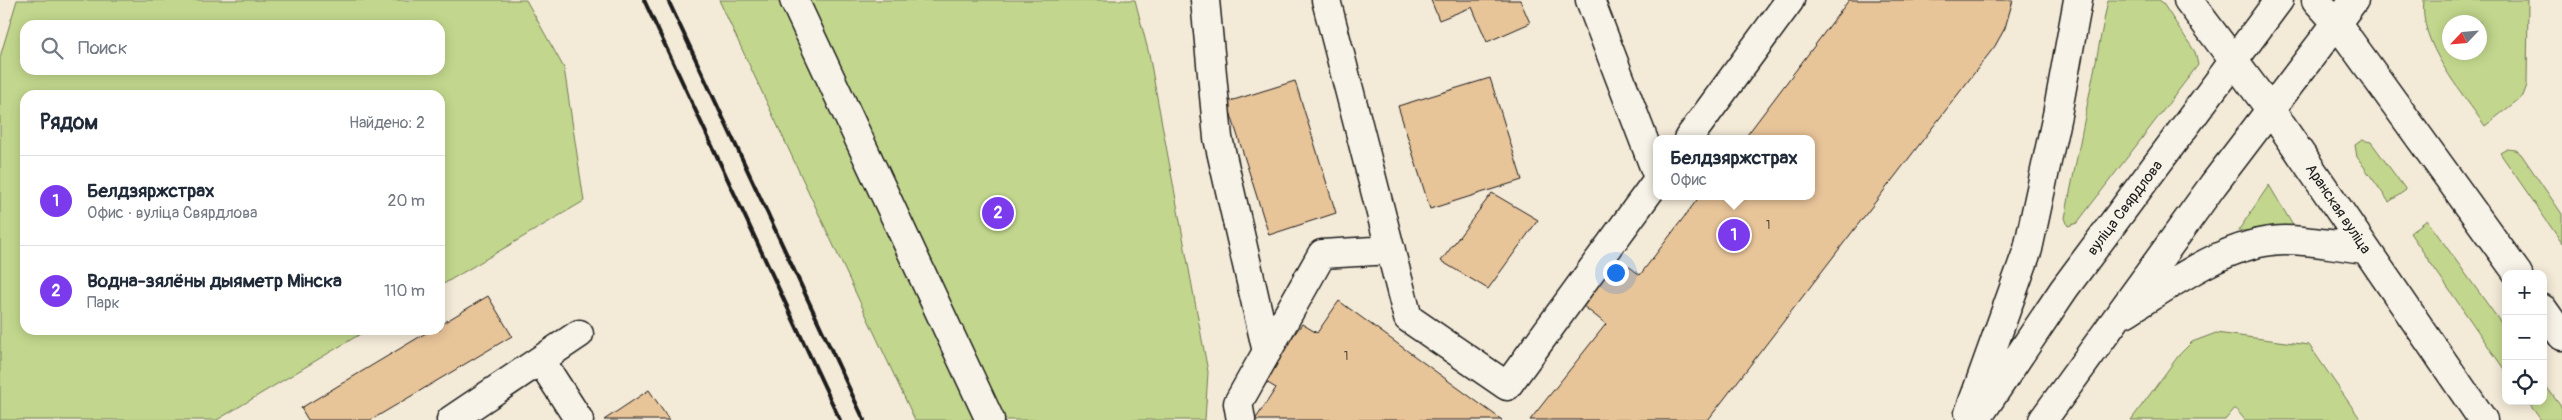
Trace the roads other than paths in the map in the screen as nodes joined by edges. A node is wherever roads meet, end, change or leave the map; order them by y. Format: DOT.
graph roads {
  1 [pos="794,0"];
  2 [pos="1205,0"];
  3 [pos="1326,0"];
  4 [pos="1590,0"];
  5 [pos="1790,0"];
  6 [pos="2078,0"];
  7 [pos="2188,0"];
  8 [pos="2279,0"];
  9 [pos="2316,0"];
  10 [pos="2354,0"];
  11 [pos="2336,22"];
  12 [pos="2235,61"];
  13 [pos="2270,109"];
  14 [pos="1691,135"];
  15 [pos="1653,164"];
  16 [pos="1653,186"];
  17 [pos="2365,249"];
  18 [pos="1391,250"];
  19 [pos="2515,270"];
  20 [pos="2547,315"];
  21 [pos="2113,321"];
  22 [pos="579,334"];
  23 [pos="2562,336"];
  24 [pos="1267,352"];
  25 [pos="541,361"];
  26 [pos="451,420"];
  27 [pos="579,420"];
  28 [pos="990,420"];
  29 [pos="1241,420"];
  30 [pos="1966,420"];
  31 [pos="1976,420"];
  32 [pos="2043,420"];
  33 [pos="2483,420"];
  1 -- 28 [label="main road"];
  2 -- 24 [label="main road"];
  3 -- 18 [label="main road"];
  4 -- 15 [label="main road"];
  5 -- 14 [label="main road"];
  6 -- 30 [label="main road"];
  7 -- 12 [label="main road, Аранская вуліца"];
  8 -- 12 [label="main road, вуліца Свярдлова"];
  9 -- 11 [label="main road"];
  10 -- 11 [label="main road"];
  11 -- 13 [label="main road"];
  11 -- 19 [label="main road"];
  12 -- 13 [label="main road, Аранская вуліца"];
  12 -- 31 [label="main road, вуліца Свярдлова"];
  13 -- 17 [label="main road, Аранская вуліца"];
  13 -- 21 [label="main road"];
  16 -- 18 [label="main road"];
  17 -- 21 [label="main road"];
  17 -- 33 [label="main road, Аранская вуліца"];
  18 -- 24 [label="main road"];
  20 -- 23 [label="main road"];
  21 -- 32 [label="main road"];
  22 -- 25 [label="main road"];
  24 -- 29 [label="main road"];
  25 -- 26 [label="main road"];
  25 -- 27 [label="main road"];
}
